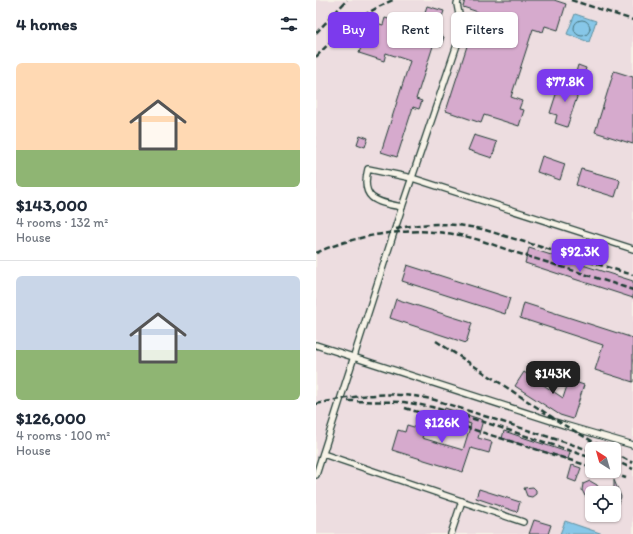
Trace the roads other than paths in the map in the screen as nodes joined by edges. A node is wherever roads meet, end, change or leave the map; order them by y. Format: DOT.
graph roads {
  1 [pos="458,0"];
  2 [pos="412,178"];
  3 [pos="402,207"];
  4 [pos="633,249"];
  5 [pos="316,345"];
  6 [pos="355,357"];
  7 [pos="633,445"];
  8 [pos="323,454"];
  9 [pos="316,475"];
  10 [pos="462,501"];
  11 [pos="523,522"];
  12 [pos="451,534"];
  1 -- 2 [label="lane"];
  2 -- 3 [label="lane"];
  2 -- 3 [label="lane"];
  2 -- 4 [label="lane"];
  3 -- 6 [label="lane"];
  5 -- 6 [label="lane"];
  6 -- 7 [label="lane"];
  6 -- 8 [label="lane"];
  8 -- 9 [label="lane"];
  8 -- 10 [label="lane"];
  10 -- 11 [label="lane"];
  10 -- 12 [label="lane"];
}
